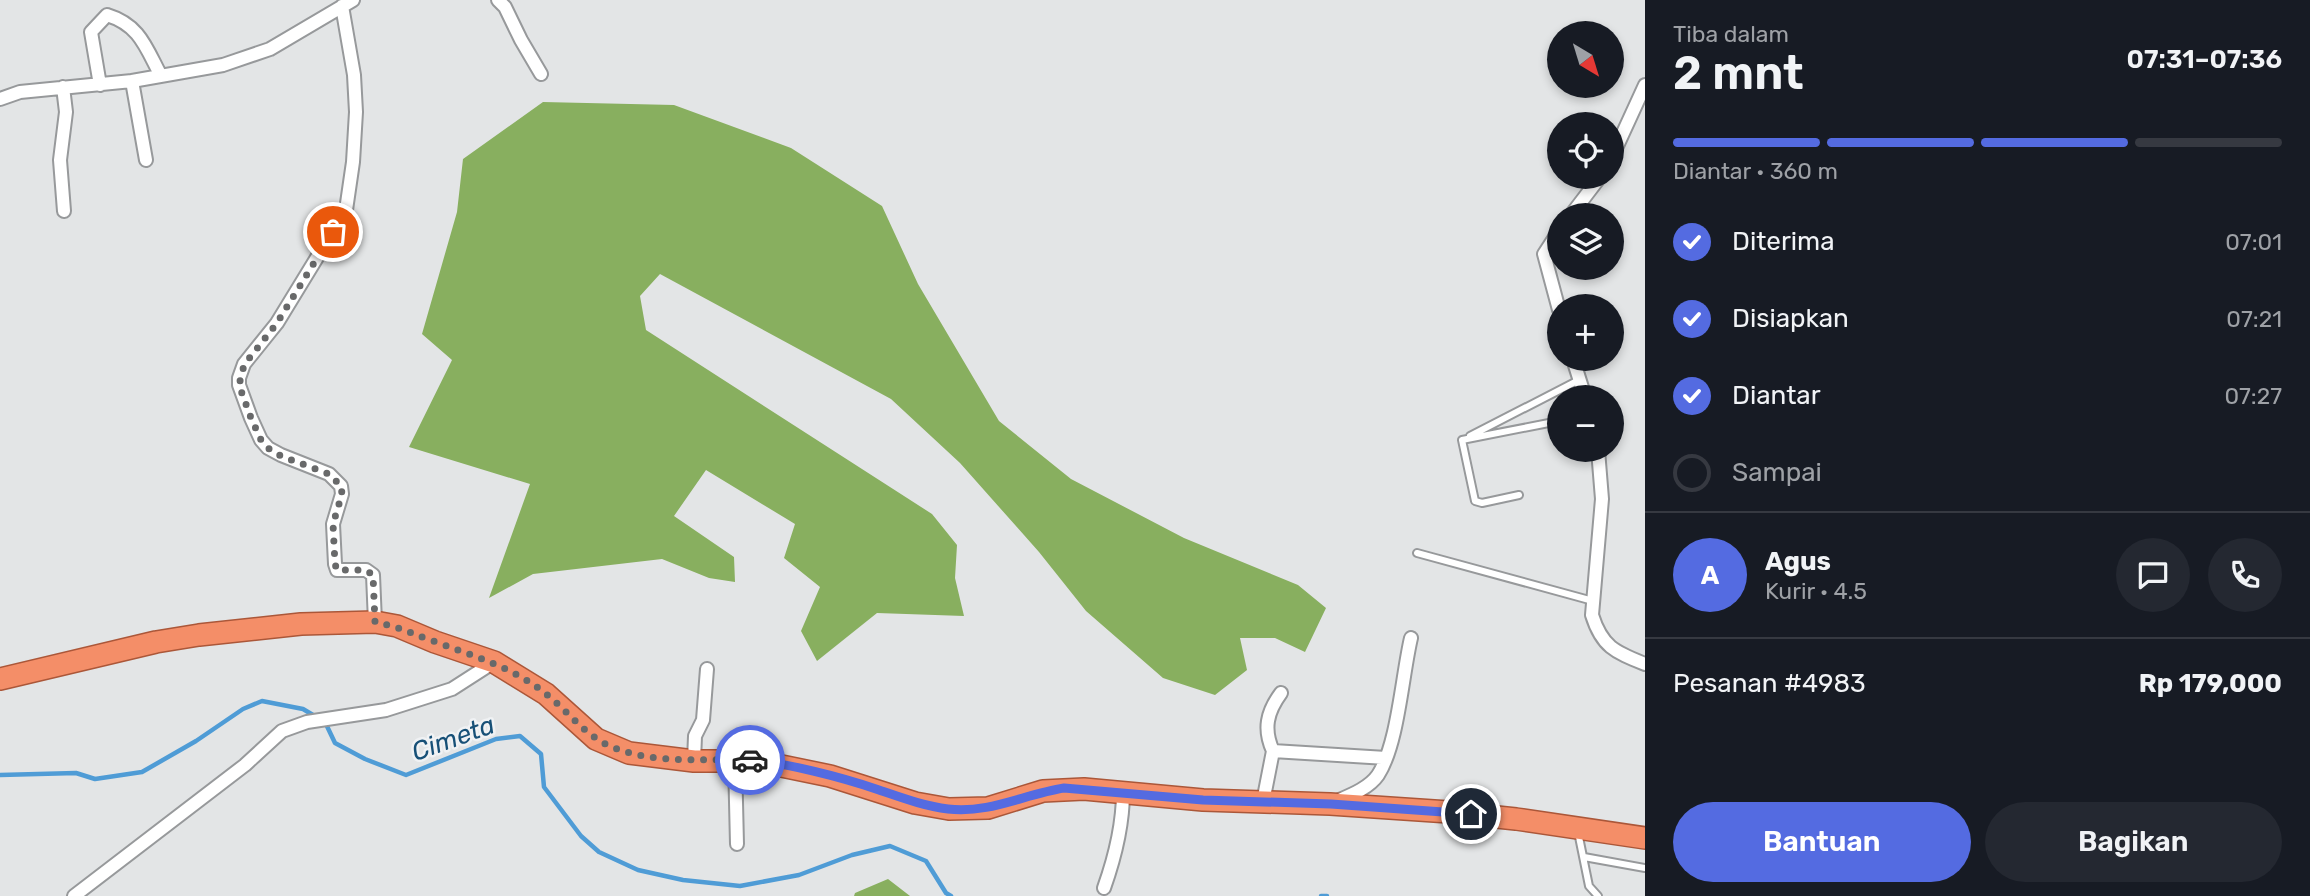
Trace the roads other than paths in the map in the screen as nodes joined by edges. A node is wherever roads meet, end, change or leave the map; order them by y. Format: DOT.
graph roads {
  1 [pos="498,0"];
  2 [pos="347,3"];
  3 [pos="541,74"];
  4 [pos="160,76"];
  5 [pos="132,81"];
  6 [pos="100,85"];
  7 [pos="1645,85"];
  8 [pos="63,87"];
  9 [pos="0,99"];
  10 [pos="1624,131"];
  11 [pos="146,160"];
  12 [pos="1591,189"];
  13 [pos="1580,203"];
  14 [pos="64,211"];
  15 [pos="1577,371"];
  16 [pos="1580,380"];
  17 [pos="1581,385"];
  18 [pos="1547,423"];
  19 [pos="1462,440"];
  20 [pos="1599,462"];
  21 [pos="1519,495"];
  22 [pos="1417,553"];
  23 [pos="1593,601"];
  24 [pos="375,622"];
  25 [pos="1411,638"];
  26 [pos="494,662"];
  27 [pos="1645,663"];
  28 [pos="707,669"];
  29 [pos="0,680"];
  30 [pos="1281,693"];
  31 [pos="1273,751"];
  32 [pos="1386,758"];
  33 [pos="735,760"];
  34 [pos="694,761"];
  35 [pos="1123,792"];
  36 [pos="1264,802"];
  37 [pos="1331,804"];
  38 [pos="1577,827"];
  39 [pos="1645,838"];
  40 [pos="737,844"];
  41 [pos="1584,857"];
  42 [pos="1645,868"];
  43 [pos="1104,888"];
  44 [pos="74,896"];
  45 [pos="1598,896"];
  1 -- 3 [label="street"];
  2 -- 4 [label="street"];
  2 -- 24 [label="street"];
  4 -- 5 [label="street"];
  4 -- 6 [label="street"];
  5 -- 6 [label="street"];
  5 -- 11 [label="street"];
  6 -- 8 [label="street"];
  7 -- 10 [label="street"];
  8 -- 9 [label="street"];
  8 -- 14 [label="street"];
  12 -- 13 [label="street"];
  15 -- 16 [label="street"];
  16 -- 17 [label="street"];
  16 -- 19 [label="lane"];
  18 -- 19 [label="lane"];
  19 -- 21 [label="lane"];
  20 -- 23 [label="street"];
  22 -- 23 [label="lane"];
  23 -- 27 [label="street"];
  24 -- 26 [label="highway"];
  24 -- 29 [label="highway"];
  25 -- 32 [label="street"];
  26 -- 34 [label="highway"];
  26 -- 44 [label="street"];
  28 -- 34 [label="street"];
  30 -- 31 [label="street"];
  31 -- 32 [label="street"];
  31 -- 36 [label="street"];
  32 -- 37 [label="street"];
  33 -- 34 [label="highway"];
  33 -- 35 [label="highway"];
  33 -- 40 [label="street"];
  35 -- 36 [label="highway"];
  35 -- 43 [label="street"];
  36 -- 37 [label="highway"];
  37 -- 38 [label="highway"];
  38 -- 39 [label="highway"];
  38 -- 41 [label="lane"];
  41 -- 42 [label="lane"];
  41 -- 45 [label="lane"];
}
